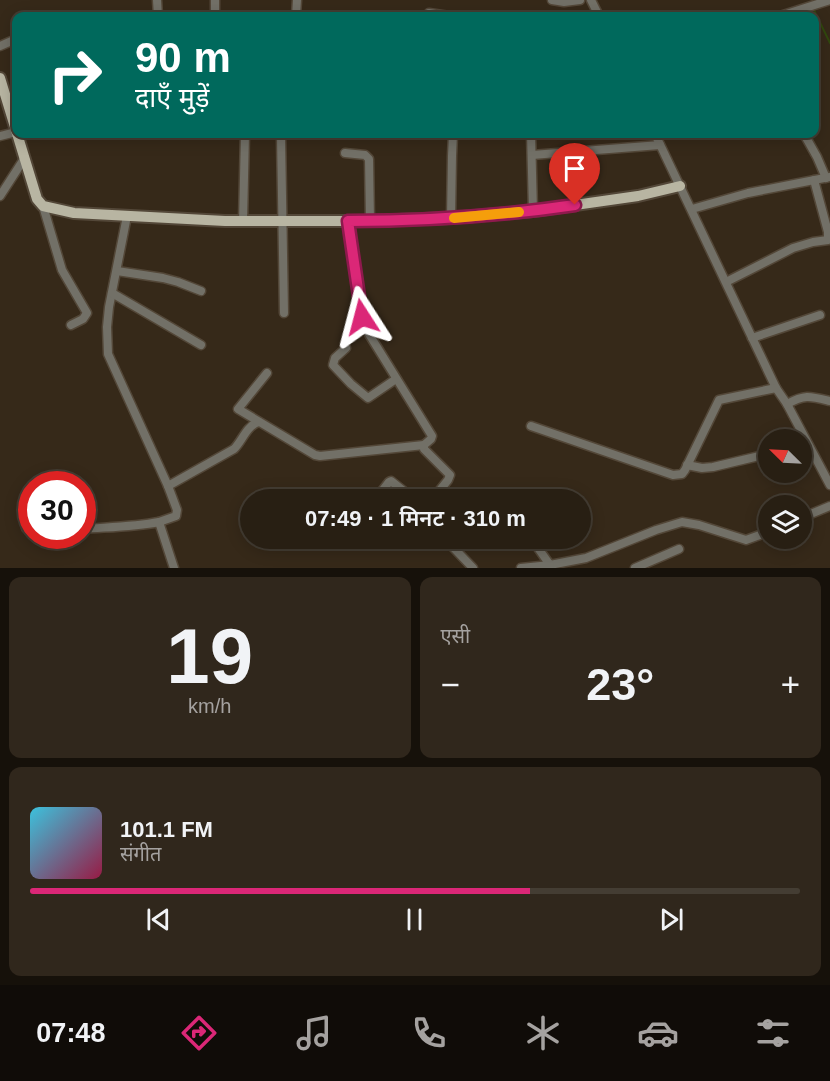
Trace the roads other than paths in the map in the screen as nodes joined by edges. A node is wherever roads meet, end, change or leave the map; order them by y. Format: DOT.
graph roads {
  1 [pos="552,0"];
  2 [pos="580,0"];
  3 [pos="830,0"];
  4 [pos="793,12"];
  5 [pos="0,78"];
  6 [pos="12,118"];
  7 [pos="18,138"];
  8 [pos="245,138"];
  9 [pos="281,138"];
  10 [pos="453,138"];
  11 [pos="531,138"];
  12 [pos="657,138"];
  13 [pos="806,138"];
  14 [pos="660,145"];
  15 [pos="345,153"];
  16 [pos="532,155"];
  17 [pos="24,159"];
  18 [pos="828,177"];
  19 [pos="814,180"];
  20 [pos="680,186"];
  21 [pos="0,196"];
  22 [pos="42,206"];
  23 [pos="692,210"];
  24 [pos="533,211"];
  25 [pos="127,216"];
  26 [pos="451,218"];
  27 [pos="243,221"];
  28 [pos="282,221"];
  29 [pos="348,221"];
  30 [pos="370,221"];
  31 [pos="829,239"];
  32 [pos="117,271"];
  33 [pos="726,282"];
  34 [pos="201,291"];
  35 [pos="112,293"];
  36 [pos="284,313"];
  37 [pos="820,315"];
  38 [pos="71,325"];
  39 [pos="752,338"];
  40 [pos="201,345"];
  41 [pos="346,348"];
  42 [pos="267,374"];
  43 [pos="396,379"];
  44 [pos="776,388"];
  45 [pos="830,401"];
  46 [pos="787,404"];
  47 [pos="259,422"];
  48 [pos="531,426"];
  49 [pos="798,429"];
  50 [pos="424,445"];
  51 [pos="812,455"];
  52 [pos="758,456"];
  53 [pos="687,465"];
  54 [pos="830,485"];
  55 [pos="168,486"];
  56 [pos="384,489"];
  57 [pos="401,489"];
  58 [pos="441,489"];
  59 [pos="830,506"];
  60 [pos="812,513"];
  61 [pos="159,522"];
  62 [pos="96,528"];
  63 [pos="758,536"];
  64 [pos="455,549"];
  65 [pos="539,549"];
  66 [pos="679,549"];
  67 [pos="550,564"];
  68 [pos="174,568"];
  69 [pos="473,568"];
  70 [pos="521,568"];
  71 [pos="635,568"];
  1 -- 2 [label="street"];
  3 -- 4 [label="street"];
  5 -- 6 [label="main road"];
  7 -- 17 [label="main road"];
  8 -- 27 [label="street"];
  9 -- 28 [label="street"];
  10 -- 26 [label="street"];
  11 -- 16 [label="street"];
  12 -- 14 [label="street"];
  13 -- 18 [label="street"];
  14 -- 16 [label="street"];
  14 -- 20 [label="street"];
  15 -- 30 [label="street"];
  16 -- 24 [label="street"];
  17 -- 21 [label="street"];
  17 -- 22 [label="main road"];
  18 -- 19 [label="street"];
  19 -- 23 [label="street"];
  19 -- 31 [label="street"];
  20 -- 23 [label="street"];
  20 -- 24 [label="main road"];
  22 -- 25 [label="main road"];
  22 -- 38 [label="street"];
  23 -- 33 [label="street"];
  24 -- 26 [label="main road"];
  25 -- 27 [label="main road"];
  25 -- 32 [label="street"];
  26 -- 30 [label="main road"];
  27 -- 28 [label="main road"];
  28 -- 29 [label="main road"];
  28 -- 36 [label="street"];
  29 -- 30 [label="main road"];
  29 -- 43 [label="street"];
  31 -- 33 [label="street"];
  32 -- 34 [label="street"];
  32 -- 35 [label="street"];
  33 -- 39 [label="street"];
  35 -- 40 [label="street"];
  35 -- 55 [label="street"];
  37 -- 39 [label="street"];
  39 -- 44 [label="street"];
  41 -- 43 [label="street"];
  42 -- 47 [label="street"];
  43 -- 50 [label="street"];
  44 -- 46 [label="street"];
  44 -- 53 [label="street"];
  45 -- 46 [label="street"];
  46 -- 49 [label="street"];
  47 -- 50 [label="street"];
  47 -- 55 [label="street"];
  48 -- 53 [label="street"];
  50 -- 58 [label="street"];
  51 -- 54 [label="street"];
  52 -- 53 [label="street"];
  55 -- 61 [label="street"];
  56 -- 57 [label="street"];
  59 -- 60 [label="street"];
  61 -- 62 [label="street"];
  61 -- 68 [label="street"];
  63 -- 67 [label="street"];
  64 -- 69 [label="street"];
  65 -- 67 [label="street"];
  66 -- 71 [label="street"];
  67 -- 70 [label="street"];
}
